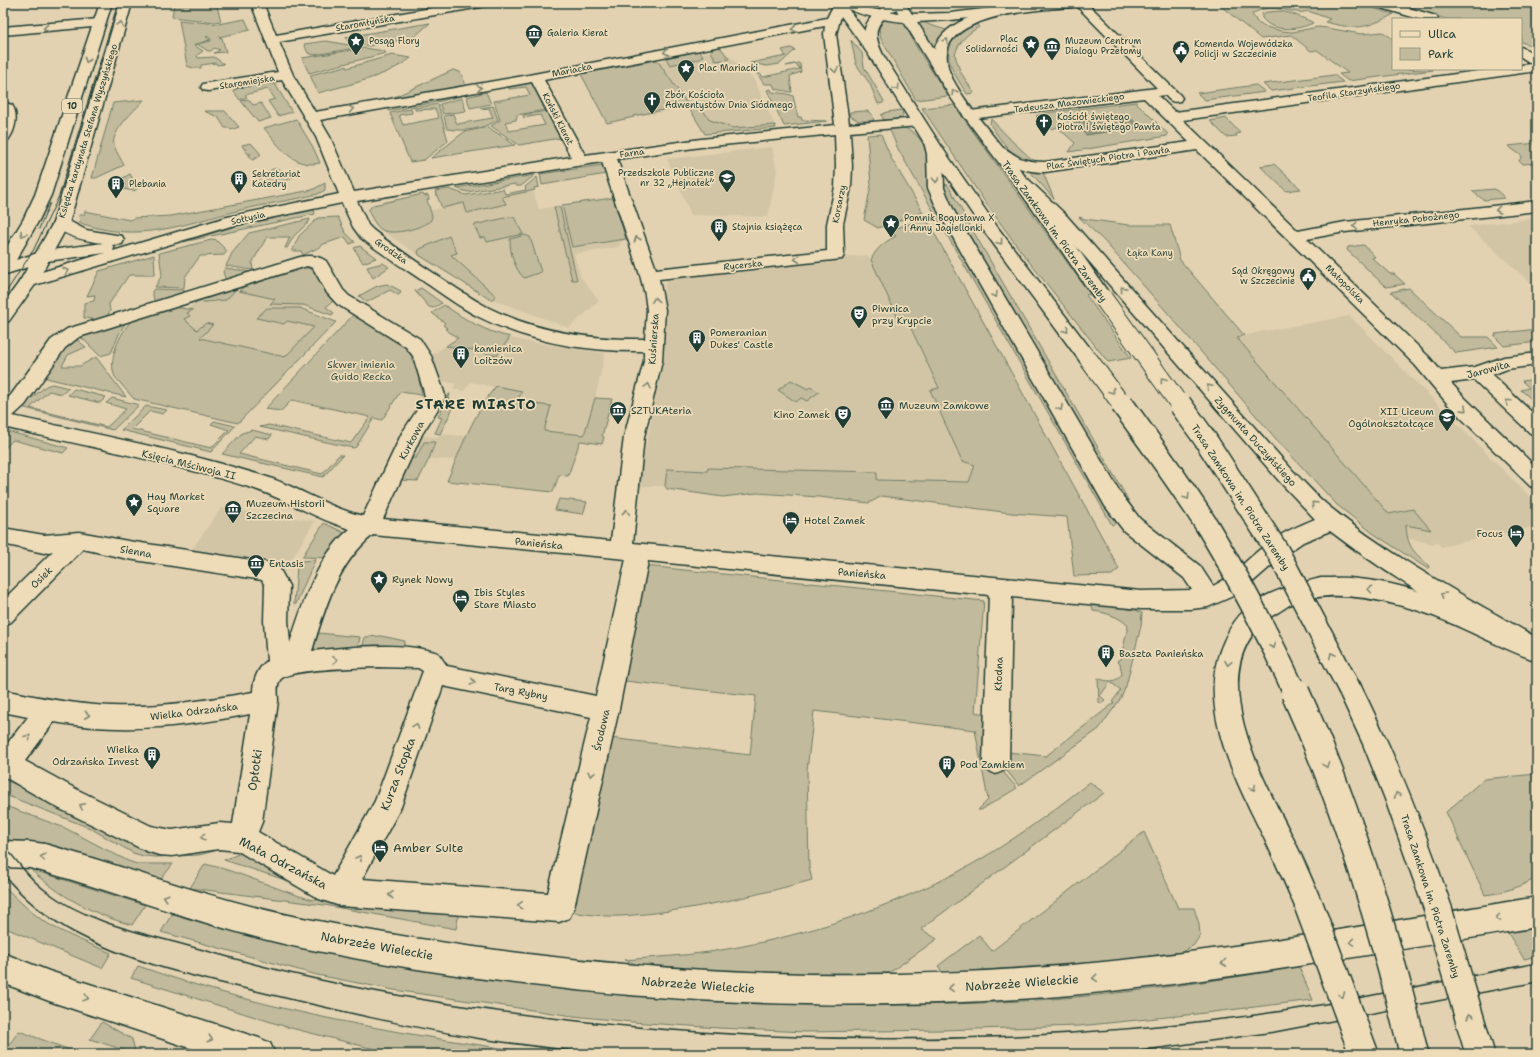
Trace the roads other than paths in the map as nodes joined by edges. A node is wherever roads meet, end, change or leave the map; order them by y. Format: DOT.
graph roads {
  1 [pos="106,3"];
  2 [pos="126,3"];
  3 [pos="257,3"];
  4 [pos="481,3"];
  5 [pos="898,3"];
  6 [pos="1071,3"];
  7 [pos="1080,3"];
  8 [pos="1379,3"];
  9 [pos="840,4"];
  10 [pos="1015,9"];
  11 [pos="878,15"];
  12 [pos="1429,18"];
  13 [pos="908,19"];
  14 [pos="832,22"];
  15 [pos="99,23"];
  16 [pos="3,32"];
  17 [pos="271,40"];
  18 [pos="1522,45"];
  19 [pos="1537,50"];
  20 [pos="1522,52"];
  21 [pos="876,55"];
  22 [pos="1537,61"];
  23 [pos="1537,67"];
  24 [pos="1522,69"];
  25 [pos="1515,70"];
  26 [pos="286,75"];
  27 [pos="944,77"];
  28 [pos="536,78"];
  29 [pos="208,87"];
  30 [pos="1167,91"];
  31 [pos="1147,93"];
  32 [pos="3,106"];
  33 [pos="1191,114"];
  34 [pos="970,115"];
  35 [pos="312,117"];
  36 [pos="1171,117"];
  37 [pos="918,122"];
  38 [pos="843,129"];
  39 [pos="3,137"];
  40 [pos="932,142"];
  41 [pos="1200,145"];
  42 [pos="997,150"];
  43 [pos="608,156"];
  44 [pos="580,160"];
  45 [pos="1019,179"];
  46 [pos="348,198"];
  47 [pos="1537,206"];
  48 [pos="61,223"];
  49 [pos="1296,236"];
  50 [pos="149,244"];
  51 [pos="836,255"];
  52 [pos="44,256"];
  53 [pos="3,268"];
  54 [pos="649,275"];
  55 [pos="28,282"];
  56 [pos="3,317"];
  57 [pos="654,345"];
  58 [pos="1537,359"];
  59 [pos="1478,373"];
  60 [pos="1439,378"];
  61 [pos="3,414"];
  62 [pos="3,420"];
  63 [pos="1537,428"];
  64 [pos="1537,480"];
  65 [pos="1332,521"];
  66 [pos="369,526"];
  67 [pos="3,536"];
  68 [pos="78,540"];
  69 [pos="630,551"];
  70 [pos="1001,587"];
  71 [pos="1208,598"];
  72 [pos="3,615"];
  73 [pos="1537,651"];
  74 [pos="288,664"];
  75 [pos="435,674"];
  76 [pos="3,701"];
  77 [pos="265,701"];
  78 [pos="606,709"];
  79 [pos="48,710"];
  80 [pos="996,762"];
  81 [pos="5,763"];
  82 [pos="242,838"];
  83 [pos="3,854"];
  84 [pos="340,892"];
  85 [pos="559,908"];
  86 [pos="1537,912"];
  87 [pos="3,968"];
  88 [pos="259,1054"];
  89 [pos="1364,1054"];
  90 [pos="1414,1054"];
  91 [pos="1480,1054"];
  1 -- 15 [label="street, 10"];
  48 -- 2 [label="street, Księdza kardynała Stefana Wyszyńskiego / 10, one-way"];
  3 -- 17 [label="street, Grodzka"];
  4 -- 17 [label="street, Staromłyńska"];
  5 -- 11 [label="street"];
  5 -- 13 [label="street, Trasa Zamkowa im. Piotra Zaremby"];
  6 -- 10 [label="street"];
  7 -- 30 [label="street"];
  8 -- 12 [label="street"];
  9 -- 11 [label="street"];
  9 -- 14 [label="street, Korsarzy"];
  9 -- 21 [label="street"];
  10 -- 13 [label="street"];
  27 -- 10 [label="street, Trasa Zamkowa im. Piotra Zaremby, one-way"];
  11 -- 13 [label="street"];
  11 -- 21 [label="street"];
  13 -- 27 [label="street, Trasa Zamkowa im. Piotra Zaremby"];
  14 -- 28 [label="street, Mariacka, one-way"];
  14 -- 38 [label="street, Korsarzy, one-way"];
  15 -- 16 [label="street, one-way"];
  15 -- 53 [label="street, 10, one-way"];
  17 -- 26 [label="street, Grodzka"];
  18 -- 19 [label="street"];
  20 -- 22 [label="street"];
  21 -- 37 [label="street, one-way"];
  23 -- 24 [label="street, Teofila Starzyńskiego"];
  25 -- 33 [label="street, Teofila Starzyńskiego"];
  26 -- 29 [label="street, Staromiejska"];
  26 -- 35 [label="street, Grodzka"];
  34 -- 27 [label="street, Trasa Zamkowa im. Piotra Zaremby, one-way"];
  35 -- 28 [label="street, Mariacka, one-way"];
  28 -- 44 [label="street, Koński Kierat"];
  30 -- 31 [label="street, Tadeusza Mazowieckiego"];
  30 -- 33 [label="street"];
  31 -- 34 [label="street, Tadeusza Mazowieckiego"];
  31 -- 36 [label="street, Małopolska"];
  32 -- 39 [label="street"];
  33 -- 36 [label="street, Teofila Starzyńskiego"];
  34 -- 42 [label="street, Trasa Zamkowa im. Piotra Zaremby"];
  35 -- 46 [label="street, Grodzka"];
  36 -- 41 [label="street, Małopolska"];
  37 -- 38 [label="street, Farna"];
  37 -- 40 [label="street"];
  38 -- 43 [label="street, Farna"];
  38 -- 51 [label="street, Korsarzy"];
  40 -- 71 [label="street, one-way"];
  40 -- 90 [label="street, one-way, bridge"];
  41 -- 42 [label="street, Plac Świętych Piotra i Pawła"];
  41 -- 49 [label="street, Małopolska"];
  42 -- 45 [label="street, Trasa Zamkowa im. Piotra Zaremby"];
  43 -- 44 [label="street, Farna"];
  54 -- 43 [label="street, Kuśnierska, one-way"];
  44 -- 46 [label="street, Farna"];
  65 -- 45 [label="street, Zygmunta Duczyńskiego, one-way"];
  91 -- 45 [label="street, Trasa Zamkowa im. Piotra Zaremby, one-way, bridge"];
  46 -- 50 [label="street, Sołtysia"];
  46 -- 57 [label="street, Grodzka"];
  47 -- 49 [label="street, Henryka Pobożnego, one-way"];
  48 -- 50 [label="street, Sołtysia"];
  48 -- 52 [label="street, Księdza kardynała Stefana Wyszyńskiego / 10"];
  49 -- 60 [label="street, Małopolska"];
  50 -- 52 [label="street, Sołtysia"];
  55 -- 50 [label="street, Sołtysia, one-way"];
  51 -- 54 [label="street, Rycerska, one-way"];
  52 -- 53 [label="street"];
  52 -- 55 [label="street, Księdza kardynała Stefana Wyszyńskiego / 10"];
  57 -- 54 [label="street, Kuśnierska, one-way"];
  55 -- 56 [label="street, Księdza kardynała Stefana Wyszyńskiego / 10"];
  69 -- 57 [label="street, Kuśnierska, one-way"];
  58 -- 59 [label="street, Jarowita"];
  59 -- 60 [label="street, Jarowita"];
  63 -- 59 [label="street, one-way"];
  60 -- 64 [label="street, Małopolska, one-way"];
  61 -- 66 [label="street, Kurkowa"];
  62 -- 66 [label="street, Księcia Mściwoja II"];
  65 -- 71 [label="street, Panieńska"];
  73 -- 65 [label="street, Zygmunta Duczyńskiego, one-way"];
  66 -- 69 [label="street, Panieńska"];
  66 -- 74 [label="street"];
  67 -- 68 [label="street, Sienna"];
  68 -- 72 [label="street, Osiek"];
  68 -- 74 [label="street, Sienna"];
  69 -- 70 [label="street, Panieńska"];
  69 -- 78 [label="street, Środowa"];
  70 -- 71 [label="street, Panieńska"];
  70 -- 80 [label="street, Kłodna"];
  73 -- 89 [label="street, one-way, bridge"];
  74 -- 75 [label="street, one-way"];
  74 -- 77 [label="street"];
  75 -- 78 [label="street, Targ Rybny, one-way"];
  84 -- 75 [label="street, Kurza Stopka, one-way"];
  76 -- 79 [label="street, Wielka Odrzańska"];
  79 -- 77 [label="street, Wielka Odrzańska, one-way"];
  77 -- 82 [label="street, Opłotki"];
  78 -- 85 [label="street, Środowa, one-way"];
  81 -- 79 [label="street, one-way"];
  82 -- 81 [label="street, Mała Odrzańska, one-way"];
  82 -- 84 [label="street, Mała Odrzańska"];
  86 -- 83 [label="street, Nabrzeże Wieleckie, one-way"];
  85 -- 84 [label="street, Mała Odrzańska, one-way"];
  87 -- 88 [label="street, one-way"];
}
